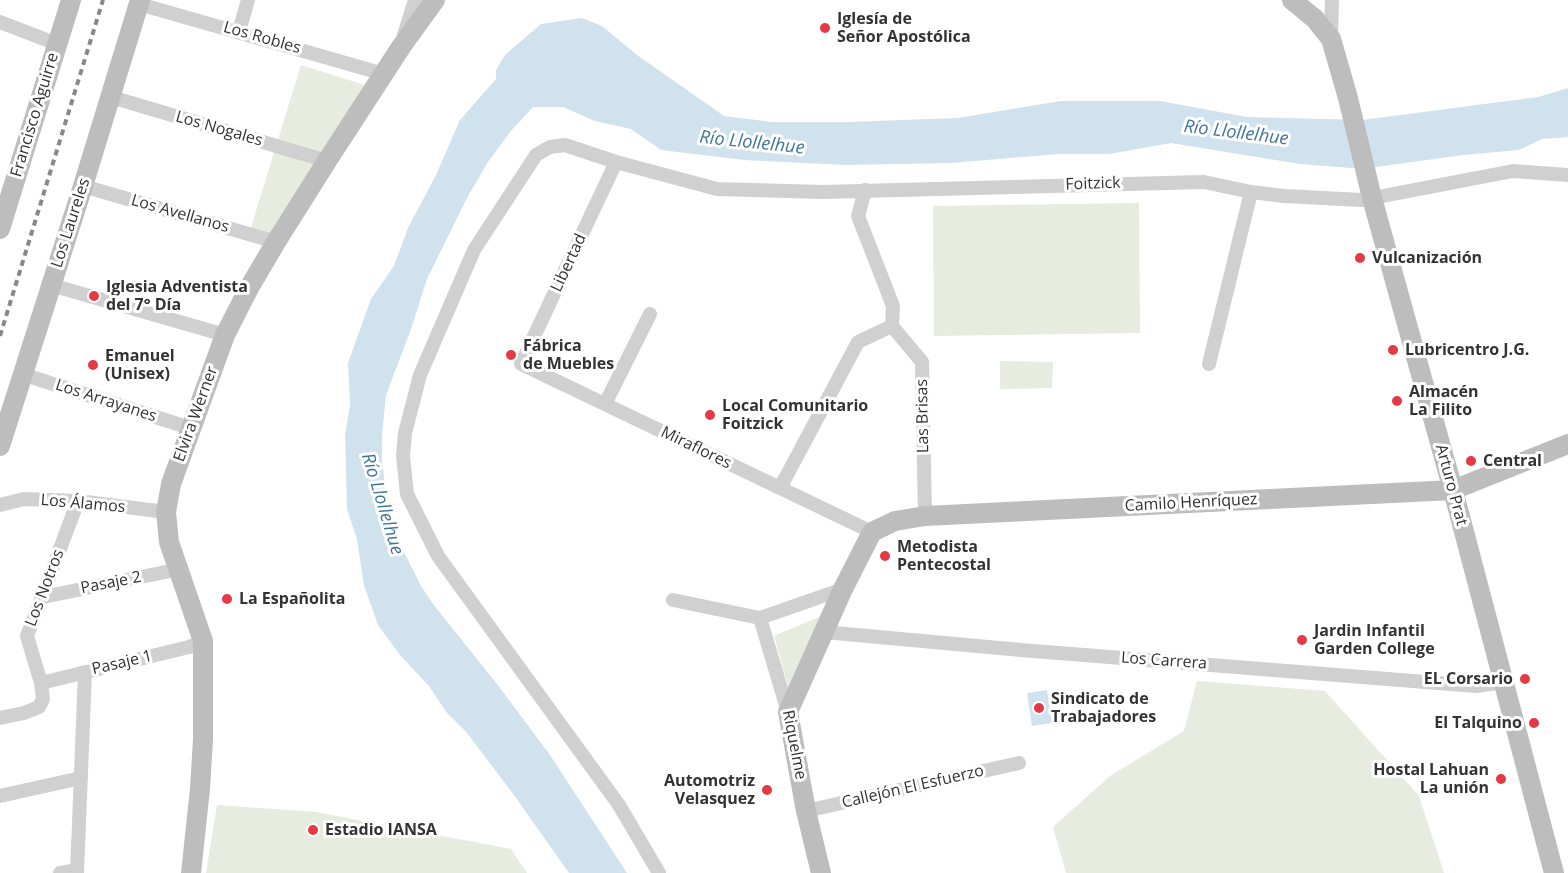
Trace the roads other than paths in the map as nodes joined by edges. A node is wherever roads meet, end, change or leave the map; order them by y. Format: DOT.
graph roads {
  1 [pos="71,0"];
  2 [pos="248,0"];
  3 [pos="415,0"];
  4 [pos="435,0"];
  5 [pos="1292,0"];
  6 [pos="1332,0"];
  7 [pos="140,2"];
  8 [pos="0,22"];
  9 [pos="238,31"];
  10 [pos="1331,39"];
  11 [pos="57,44"];
  12 [pos="401,47"];
  13 [pos="384,74"];
  14 [pos="111,97"];
  15 [pos="327,161"];
  16 [pos="616,162"];
  17 [pos="1568,175"];
  18 [pos="83,186"];
  19 [pos="864,190"];
  20 [pos="1251,192"];
  21 [pos="1371,195"];
  22 [pos="0,229"];
  23 [pos="276,242"];
  24 [pos="51,285"];
  25 [pos="650,314"];
  26 [pos="892,326"];
  27 [pos="225,335"];
  28 [pos="521,364"];
  29 [pos="1209,364"];
  30 [pos="22,374"];
  31 [pos="605,404"];
  32 [pos="190,428"];
  33 [pos="1568,444"];
  34 [pos="0,446"];
  35 [pos="780,488"];
  36 [pos="1453,490"];
  37 [pos="78,501"];
  38 [pos="0,505"];
  39 [pos="166,512"];
  40 [pos="925,516"];
  41 [pos="872,532"];
  42 [pos="179,572"];
  43 [pos="843,588"];
  44 [pos="43,597"];
  45 [pos="673,600"];
  46 [pos="760,618"];
  47 [pos="824,632"];
  48 [pos="203,641"];
  49 [pos="85,672"];
  50 [pos="1504,682"];
  51 [pos="41,683"];
  52 [pos="788,712"];
  53 [pos="0,718"];
  54 [pos="1019,763"];
  55 [pos="81,778"];
  56 [pos="0,796"];
  57 [pos="806,812"];
  58 [pos="77,871"];
  59 [pos="60,873"];
  60 [pos="191,873"];
  61 [pos="659,873"];
  62 [pos="821,873"];
  63 [pos="1554,873"];
  1 -- 11 [label="main road, Francisco Aguirre"];
  2 -- 9 [label="street"];
  3 -- 12 [label="street, Elvira Werner"];
  4 -- 12 [label="main road"];
  5 -- 10 [label="main road"];
  6 -- 10 [label="street"];
  7 -- 9 [label="street, Los Robles"];
  7 -- 14 [label="main road, Los Laureles"];
  8 -- 11 [label="street"];
  9 -- 13 [label="street, Los Robles"];
  10 -- 21 [label="main road, Arturo Prat"];
  11 -- 22 [label="main road, Francisco Aguirre"];
  12 -- 13 [label="main road, Elvira Werner"];
  13 -- 15 [label="main road, Elvira Werner"];
  14 -- 15 [label="street, Los Nogales"];
  14 -- 18 [label="main road, Los Laureles"];
  15 -- 23 [label="main road, Elvira Werner"];
  16 -- 19 [label="street, Foitzick"];
  16 -- 28 [label="street, Libertad"];
  16 -- 61 [label="street, Foitzick"];
  17 -- 21 [label="street, Foitzick"];
  18 -- 23 [label="street, Los Avellanos"];
  18 -- 24 [label="main road, Los Laureles"];
  19 -- 20 [label="street, Foitzick"];
  19 -- 26 [label="street"];
  20 -- 21 [label="street, Foitzick"];
  20 -- 29 [label="street"];
  21 -- 36 [label="main road, Arturo Prat"];
  23 -- 27 [label="main road, Elvira Werner"];
  24 -- 27 [label="street"];
  24 -- 30 [label="main road, Los Laureles"];
  25 -- 31 [label="street"];
  26 -- 35 [label="street"];
  26 -- 40 [label="street, Las Brisas"];
  27 -- 32 [label="main road, Elvira Werner"];
  28 -- 31 [label="street, Miraflores"];
  30 -- 32 [label="street, Los Arrayanes"];
  30 -- 34 [label="main road, Los Laureles"];
  31 -- 35 [label="street, Miraflores"];
  32 -- 39 [label="main road, Elvira Werner"];
  33 -- 36 [label="main road, Camilo Henríquez"];
  35 -- 41 [label="street, Miraflores"];
  36 -- 40 [label="main road, Camilo Henríquez"];
  36 -- 50 [label="main road, Arturo Prat"];
  37 -- 38 [label="street, Los Álamos"];
  37 -- 39 [label="street, Los Álamos"];
  37 -- 44 [label="street, Los Notros"];
  39 -- 42 [label="main road, Elvira Werner"];
  40 -- 41 [label="main road, Camilo Henríquez"];
  41 -- 43 [label="main road"];
  42 -- 44 [label="street, Pasaje 2"];
  42 -- 48 [label="main road, Elvira Werner"];
  43 -- 46 [label="street"];
  43 -- 47 [label="main road"];
  44 -- 51 [label="street, Los Notros"];
  45 -- 46 [label="street"];
  46 -- 52 [label="street, Riquelme"];
  47 -- 50 [label="street, Los Carrera"];
  47 -- 52 [label="main road"];
  48 -- 49 [label="street, Pasaje 1"];
  48 -- 60 [label="main road, Elvira Werner"];
  49 -- 51 [label="street, Pasaje 1"];
  49 -- 55 [label="street"];
  50 -- 63 [label="main road, Arturo Prat"];
  51 -- 53 [label="street"];
  52 -- 57 [label="main road, Riquelme"];
  54 -- 57 [label="street, Callejón El Esfuerzo"];
  55 -- 56 [label="street"];
  55 -- 58 [label="street"];
  57 -- 62 [label="main road, Riquelme"];
  58 -- 59 [label="street"];
}
